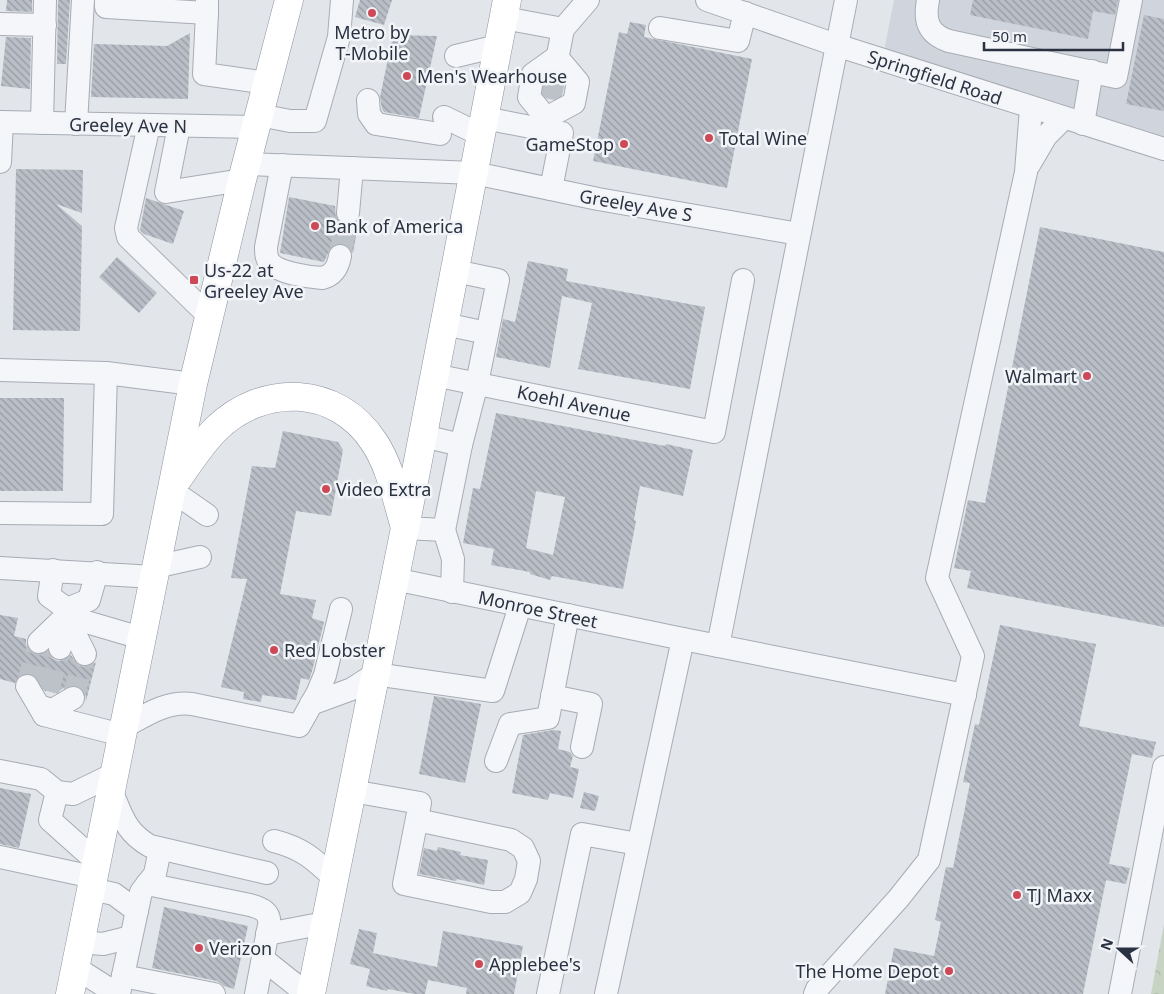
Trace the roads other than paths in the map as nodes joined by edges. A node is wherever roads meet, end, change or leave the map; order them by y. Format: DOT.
graph roads {
  1 [pos="46,0"];
  2 [pos="83,0"];
  3 [pos="106,0"];
  4 [pos="342,0"];
  5 [pos="588,0"];
  6 [pos="707,0"];
  7 [pos="846,0"];
  8 [pos="928,0"];
  9 [pos="1131,0"];
  10 [pos="287,2"];
  11 [pos="207,6"];
  12 [pos="505,9"];
  13 [pos="745,13"];
  14 [pos="0,24"];
  15 [pos="45,24"];
  16 [pos="563,28"];
  17 [pos="660,28"];
  18 [pos="836,45"];
  19 [pos="498,46"];
  20 [pos="456,56"];
  21 [pos="557,57"];
  22 [pos="1092,71"];
  23 [pos="267,83"];
  24 [pos="368,100"];
  25 [pos="548,106"];
  26 [pos="1032,108"];
  27 [pos="257,121"];
  28 [pos="1074,121"];
  29 [pos="1,122"];
  30 [pos="42,123"];
  31 [pos="76,124"];
  32 [pos="149,125"];
  33 [pos="180,126"];
  34 [pos="482,126"];
  35 [pos="1164,149"];
  36 [pos="0,162"];
  37 [pos="282,165"];
  38 [pos="352,168"];
  39 [pos="244,172"];
  40 [pos="1026,172"];
  41 [pos="474,173"];
  42 [pos="551,189"];
  43 [pos="348,213"];
  44 [pos="799,234"];
  45 [pos="340,256"];
  46 [pos="455,271"];
  47 [pos="743,280"];
  48 [pos="208,315"];
  49 [pos="444,324"];
  50 [pos="487,333"];
  51 [pos="0,370"];
  52 [pos="106,373"];
  53 [pos="434,374"];
  54 [pos="477,383"];
  55 [pos="193,384"];
  56 [pos="423,436"];
  57 [pos="461,445"];
  58 [pos="171,490"];
  59 [pos="0,513"];
  60 [pos="207,515"];
  61 [pos="405,528"];
  62 [pos="444,530"];
  63 [pos="200,557"];
  64 [pos="0,568"];
  65 [pos="52,570"];
  66 [pos="97,572"];
  67 [pos="154,572"];
  68 [pos="394,579"];
  69 [pos="452,592"];
  70 [pos="520,606"];
  71 [pos="341,609"];
  72 [pos="66,613"];
  73 [pos="568,616"];
  74 [pos="141,638"];
  75 [pos="683,639"];
  76 [pos="50,645"];
  77 [pos="718,646"];
  78 [pos="85,654"];
  79 [pos="375,674"];
  80 [pos="38,689"];
  81 [pos="965,695"];
  82 [pos="552,696"];
  83 [pos="73,698"];
  84 [pos="311,704"];
  85 [pos="44,716"];
  86 [pos="123,731"];
  87 [pos="582,748"];
  88 [pos="496,761"];
  89 [pos="1164,767"];
  90 [pos="0,772"];
  91 [pos="112,782"];
  92 [pos="352,791"];
  93 [pos="57,792"];
  94 [pos="418,812"];
  95 [pos="274,841"];
  96 [pos="638,844"];
  97 [pos="160,849"];
  98 [pos="0,857"];
  99 [pos="267,873"];
  100 [pos="94,876"];
  101 [pos="334,878"];
  102 [pos="148,884"];
  103 [pos="137,911"];
  104 [pos="325,923"];
  105 [pos="268,934"];
  106 [pos="131,937"];
  107 [pos="263,959"];
  108 [pos="75,968"];
  109 [pos="120,988"];
  110 [pos="214,994"];
  111 [pos="256,994"];
  112 [pos="307,994"];
  113 [pos="311,994"];
  114 [pos="548,994"];
  115 [pos="606,994"];
  116 [pos="816,994"];
  117 [pos="1120,994"];
  1 -- 15 [label="street"];
  2 -- 31 [label="street"];
  3 -- 11 [label="street"];
  4 -- 27 [label="street, Greeley Ave N"];
  5 -- 16 [label="street"];
  6 -- 13 [label="street, Springfield Road"];
  7 -- 18 [label="street"];
  8 -- 22 [label="street"];
  9 -- 22 [label="street"];
  10 -- 23 [label="highway"];
  11 -- 23 [label="street"];
  12 -- 16 [label="street"];
  12 -- 19 [label="highway"];
  13 -- 17 [label="street"];
  13 -- 18 [label="street, Springfield Road"];
  14 -- 15 [label="street"];
  15 -- 30 [label="street"];
  16 -- 21 [label="street"];
  18 -- 26 [label="street, Springfield Road"];
  18 -- 44 [label="street"];
  19 -- 20 [label="street"];
  19 -- 34 [label="highway"];
  21 -- 25 [label="street"];
  21 -- 25 [label="street"];
  21 -- 25 [label="street"];
  22 -- 28 [label="street"];
  23 -- 27 [label="highway"];
  24 -- 34 [label="street"];
  25 -- 34 [label="street"];
  25 -- 42 [label="street"];
  26 -- 28 [label="street, Springfield Road"];
  26 -- 40 [label="street"];
  27 -- 33 [label="street, Greeley Ave N"];
  27 -- 39 [label="highway"];
  28 -- 35 [label="street, Springfield Road"];
  28 -- 40 [label="street"];
  29 -- 30 [label="street, Greeley Ave N"];
  29 -- 36 [label="street"];
  30 -- 31 [label="street, Greeley Ave N"];
  31 -- 32 [label="street, Greeley Ave N"];
  32 -- 33 [label="street, Greeley Ave N"];
  32 -- 48 [label="street"];
  33 -- 39 [label="street, Greeley Ave S"];
  34 -- 41 [label="highway"];
  37 -- 38 [label="street, Greeley Ave S"];
  37 -- 39 [label="street, Greeley Ave S"];
  37 -- 45 [label="street"];
  38 -- 41 [label="street, Greeley Ave S"];
  38 -- 43 [label="street"];
  39 -- 48 [label="highway"];
  40 -- 81 [label="street"];
  41 -- 42 [label="street, Greeley Ave S"];
  41 -- 46 [label="highway"];
  42 -- 44 [label="street, Greeley Ave S"];
  44 -- 77 [label="street"];
  46 -- 49 [label="highway"];
  46 -- 50 [label="street"];
  47 -- 54 [label="street, Koehl Avenue"];
  48 -- 55 [label="highway"];
  49 -- 50 [label="street"];
  49 -- 53 [label="highway"];
  50 -- 54 [label="street"];
  51 -- 52 [label="street"];
  52 -- 55 [label="street"];
  52 -- 59 [label="street"];
  53 -- 54 [label="street, Koehl Avenue"];
  53 -- 56 [label="highway"];
  54 -- 57 [label="street"];
  55 -- 58 [label="highway"];
  56 -- 57 [label="street"];
  56 -- 61 [label="highway"];
  57 -- 62 [label="street"];
  58 -- 60 [label="street"];
  58 -- 61 [label="highway"];
  58 -- 67 [label="highway"];
  61 -- 62 [label="street"];
  61 -- 68 [label="highway"];
  62 -- 69 [label="street"];
  63 -- 67 [label="street"];
  64 -- 65 [label="street"];
  65 -- 66 [label="street"];
  65 -- 72 [label="street"];
  66 -- 67 [label="street"];
  66 -- 72 [label="street"];
  67 -- 74 [label="highway"];
  68 -- 69 [label="street, Monroe Street"];
  68 -- 79 [label="highway"];
  69 -- 70 [label="street, Monroe Street"];
  70 -- 73 [label="street, Monroe Street"];
  70 -- 79 [label="street"];
  71 -- 84 [label="street"];
  72 -- 74 [label="street"];
  72 -- 76 [label="street"];
  72 -- 78 [label="street"];
  73 -- 75 [label="street, Monroe Street"];
  73 -- 82 [label="street"];
  74 -- 86 [label="highway"];
  75 -- 77 [label="street, Monroe Street"];
  75 -- 96 [label="street"];
  77 -- 81 [label="street, Monroe Street"];
  79 -- 84 [label="street"];
  79 -- 92 [label="highway"];
  80 -- 85 [label="street"];
  81 -- 116 [label="street"];
  82 -- 87 [label="street"];
  82 -- 88 [label="street"];
  83 -- 85 [label="street"];
  84 -- 86 [label="street"];
  85 -- 86 [label="street"];
  86 -- 91 [label="highway"];
  89 -- 117 [label="street"];
  90 -- 93 [label="street"];
  91 -- 93 [label="street"];
  91 -- 97 [label="street"];
  91 -- 100 [label="highway"];
  92 -- 94 [label="street"];
  92 -- 101 [label="highway"];
  93 -- 100 [label="street"];
  94 -- 94 [label="street"];
  95 -- 101 [label="street"];
  96 -- 114 [label="street"];
  96 -- 115 [label="street"];
  97 -- 99 [label="street"];
  97 -- 102 [label="street"];
  98 -- 100 [label="street"];
  100 -- 103 [label="street"];
  100 -- 108 [label="highway"];
  101 -- 104 [label="highway"];
  102 -- 103 [label="street"];
  102 -- 105 [label="street"];
  103 -- 106 [label="street"];
  104 -- 105 [label="street"];
  104 -- 113 [label="highway"];
  105 -- 107 [label="street"];
  106 -- 108 [label="street"];
  106 -- 109 [label="street"];
  107 -- 111 [label="street"];
  107 -- 112 [label="street"];
  108 -- 109 [label="street"];
  109 -- 110 [label="street"];
}
